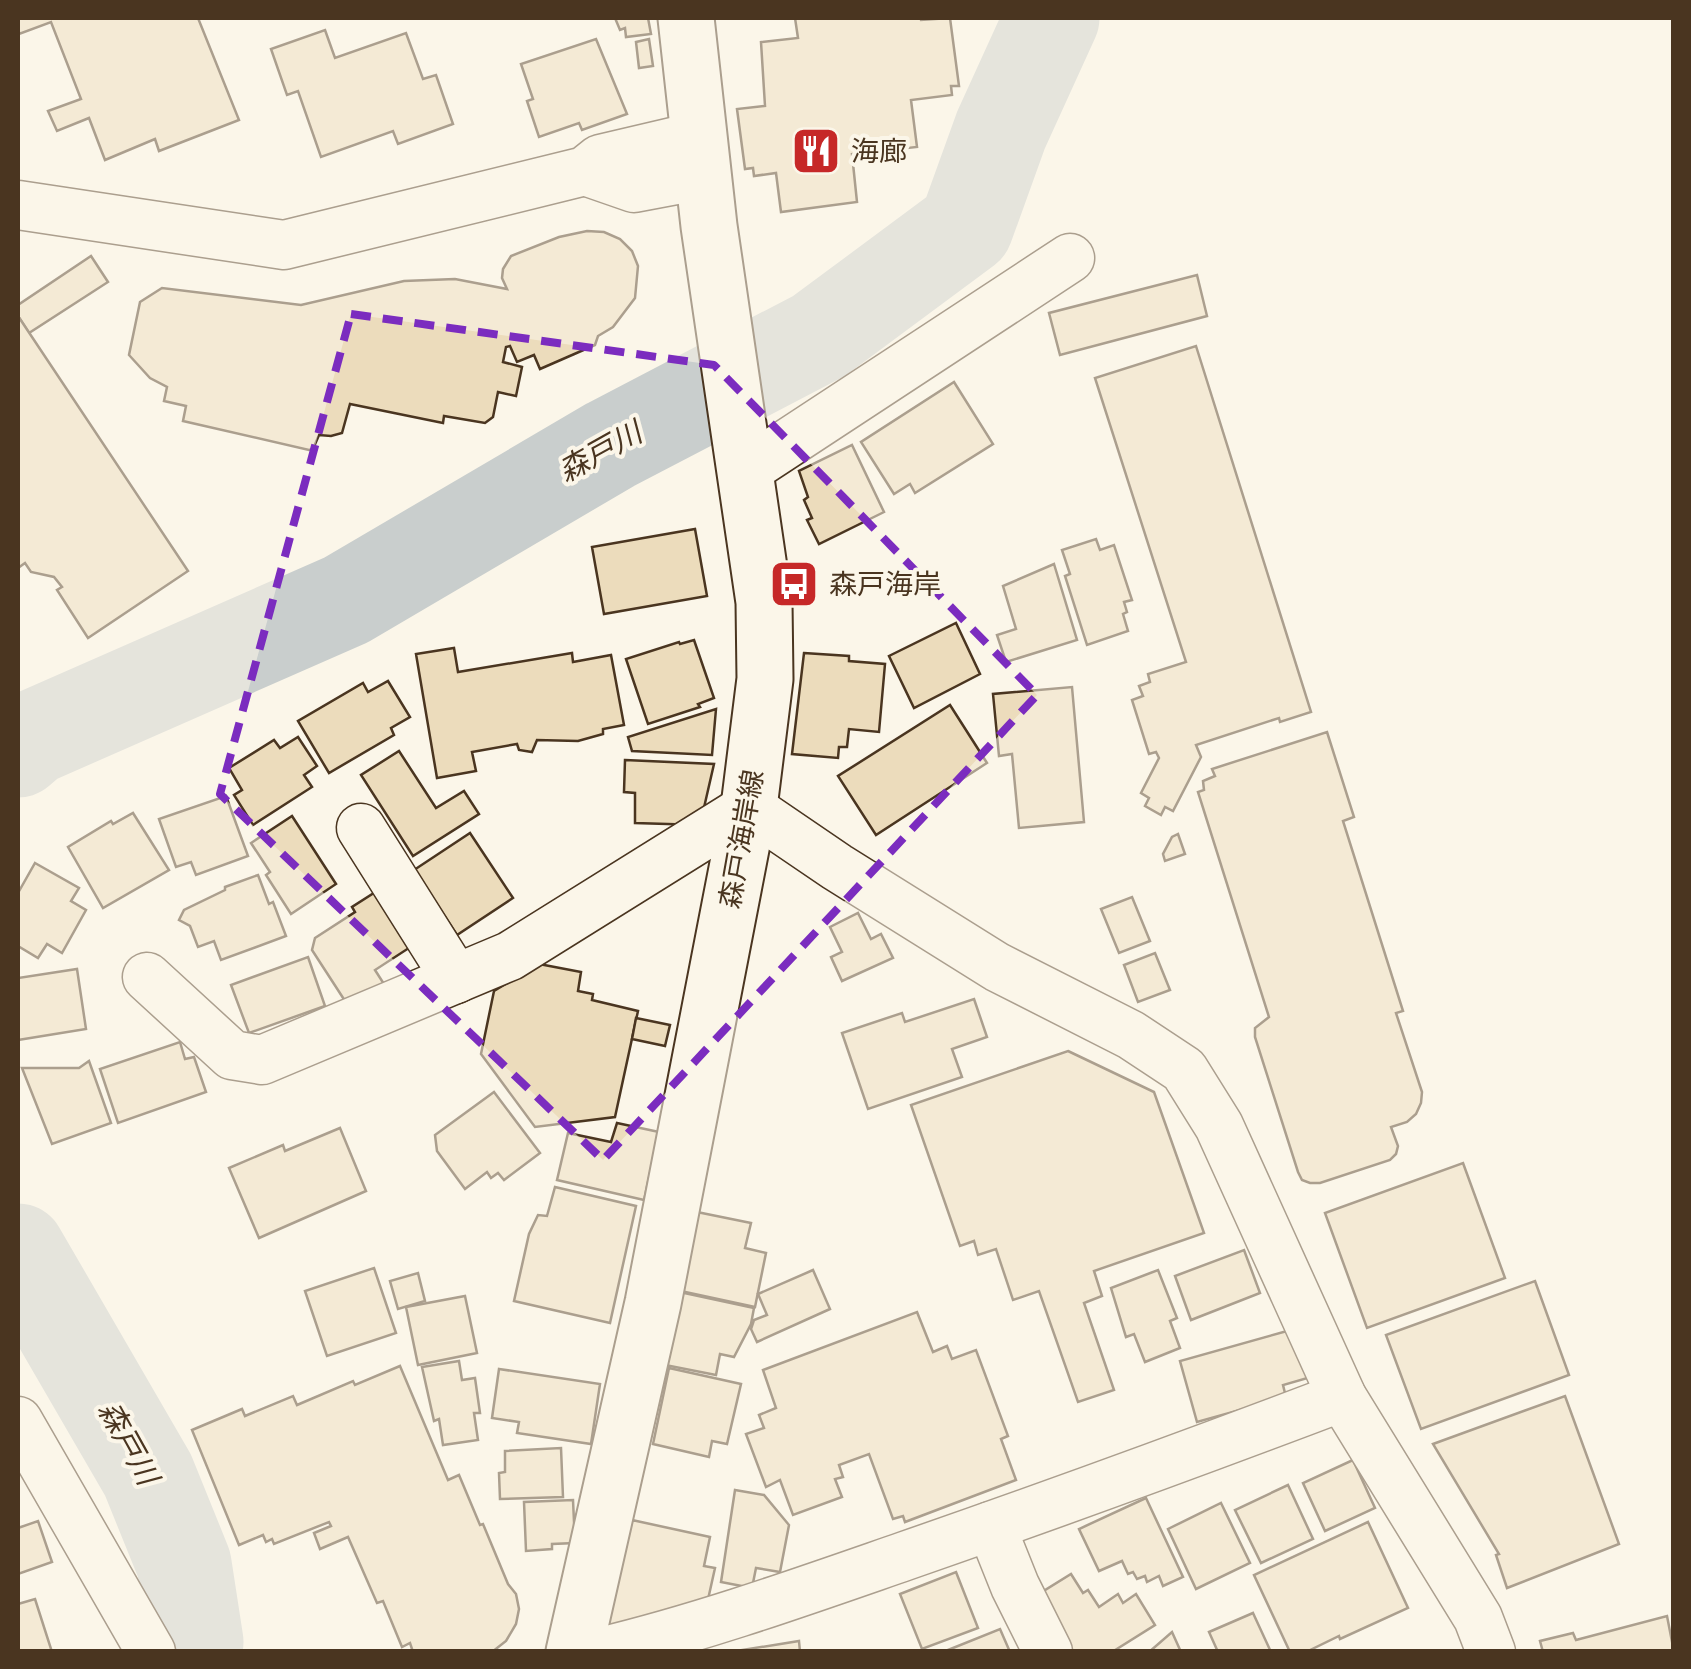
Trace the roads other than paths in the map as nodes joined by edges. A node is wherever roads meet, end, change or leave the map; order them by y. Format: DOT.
graph roads {
  1 [pos="686,18"];
  2 [pos="703,179"];
  3 [pos="18,205"];
  4 [pos="1070,258"];
  5 [pos="747,470"];
  6 [pos="750,807"];
  7 [pos="361,828"];
  8 [pos="147,977"];
  9 [pos="456,979"];
  10 [pos="1342,1397"];
  11 [pos="18,1420"];
  12 [pos="991,1526"];
  13 [pos="151,1652"];
  14 [pos="574,1652"];
  15 [pos="600,1652"];
  16 [pos="1048,1652"];
  17 [pos="1490,1652"];
  1 -- 2 [label="main road, 森戸海岸線"];
  2 -- 3 [label="street"];
  2 -- 5 [label="main road, 森戸海岸線"];
  4 -- 5 [label="street"];
  5 -- 6 [label="main road, 森戸海岸線"];
  6 -- 9 [label="street"];
  6 -- 10 [label="street"];
  6 -- 14 [label="main road, 森戸海岸線"];
  7 -- 9 [label="street"];
  8 -- 9 [label="street"];
  10 -- 12 [label="street"];
  10 -- 17 [label="street"];
  11 -- 13 [label="street"];
  12 -- 15 [label="street"];
  12 -- 16 [label="street"];
}
